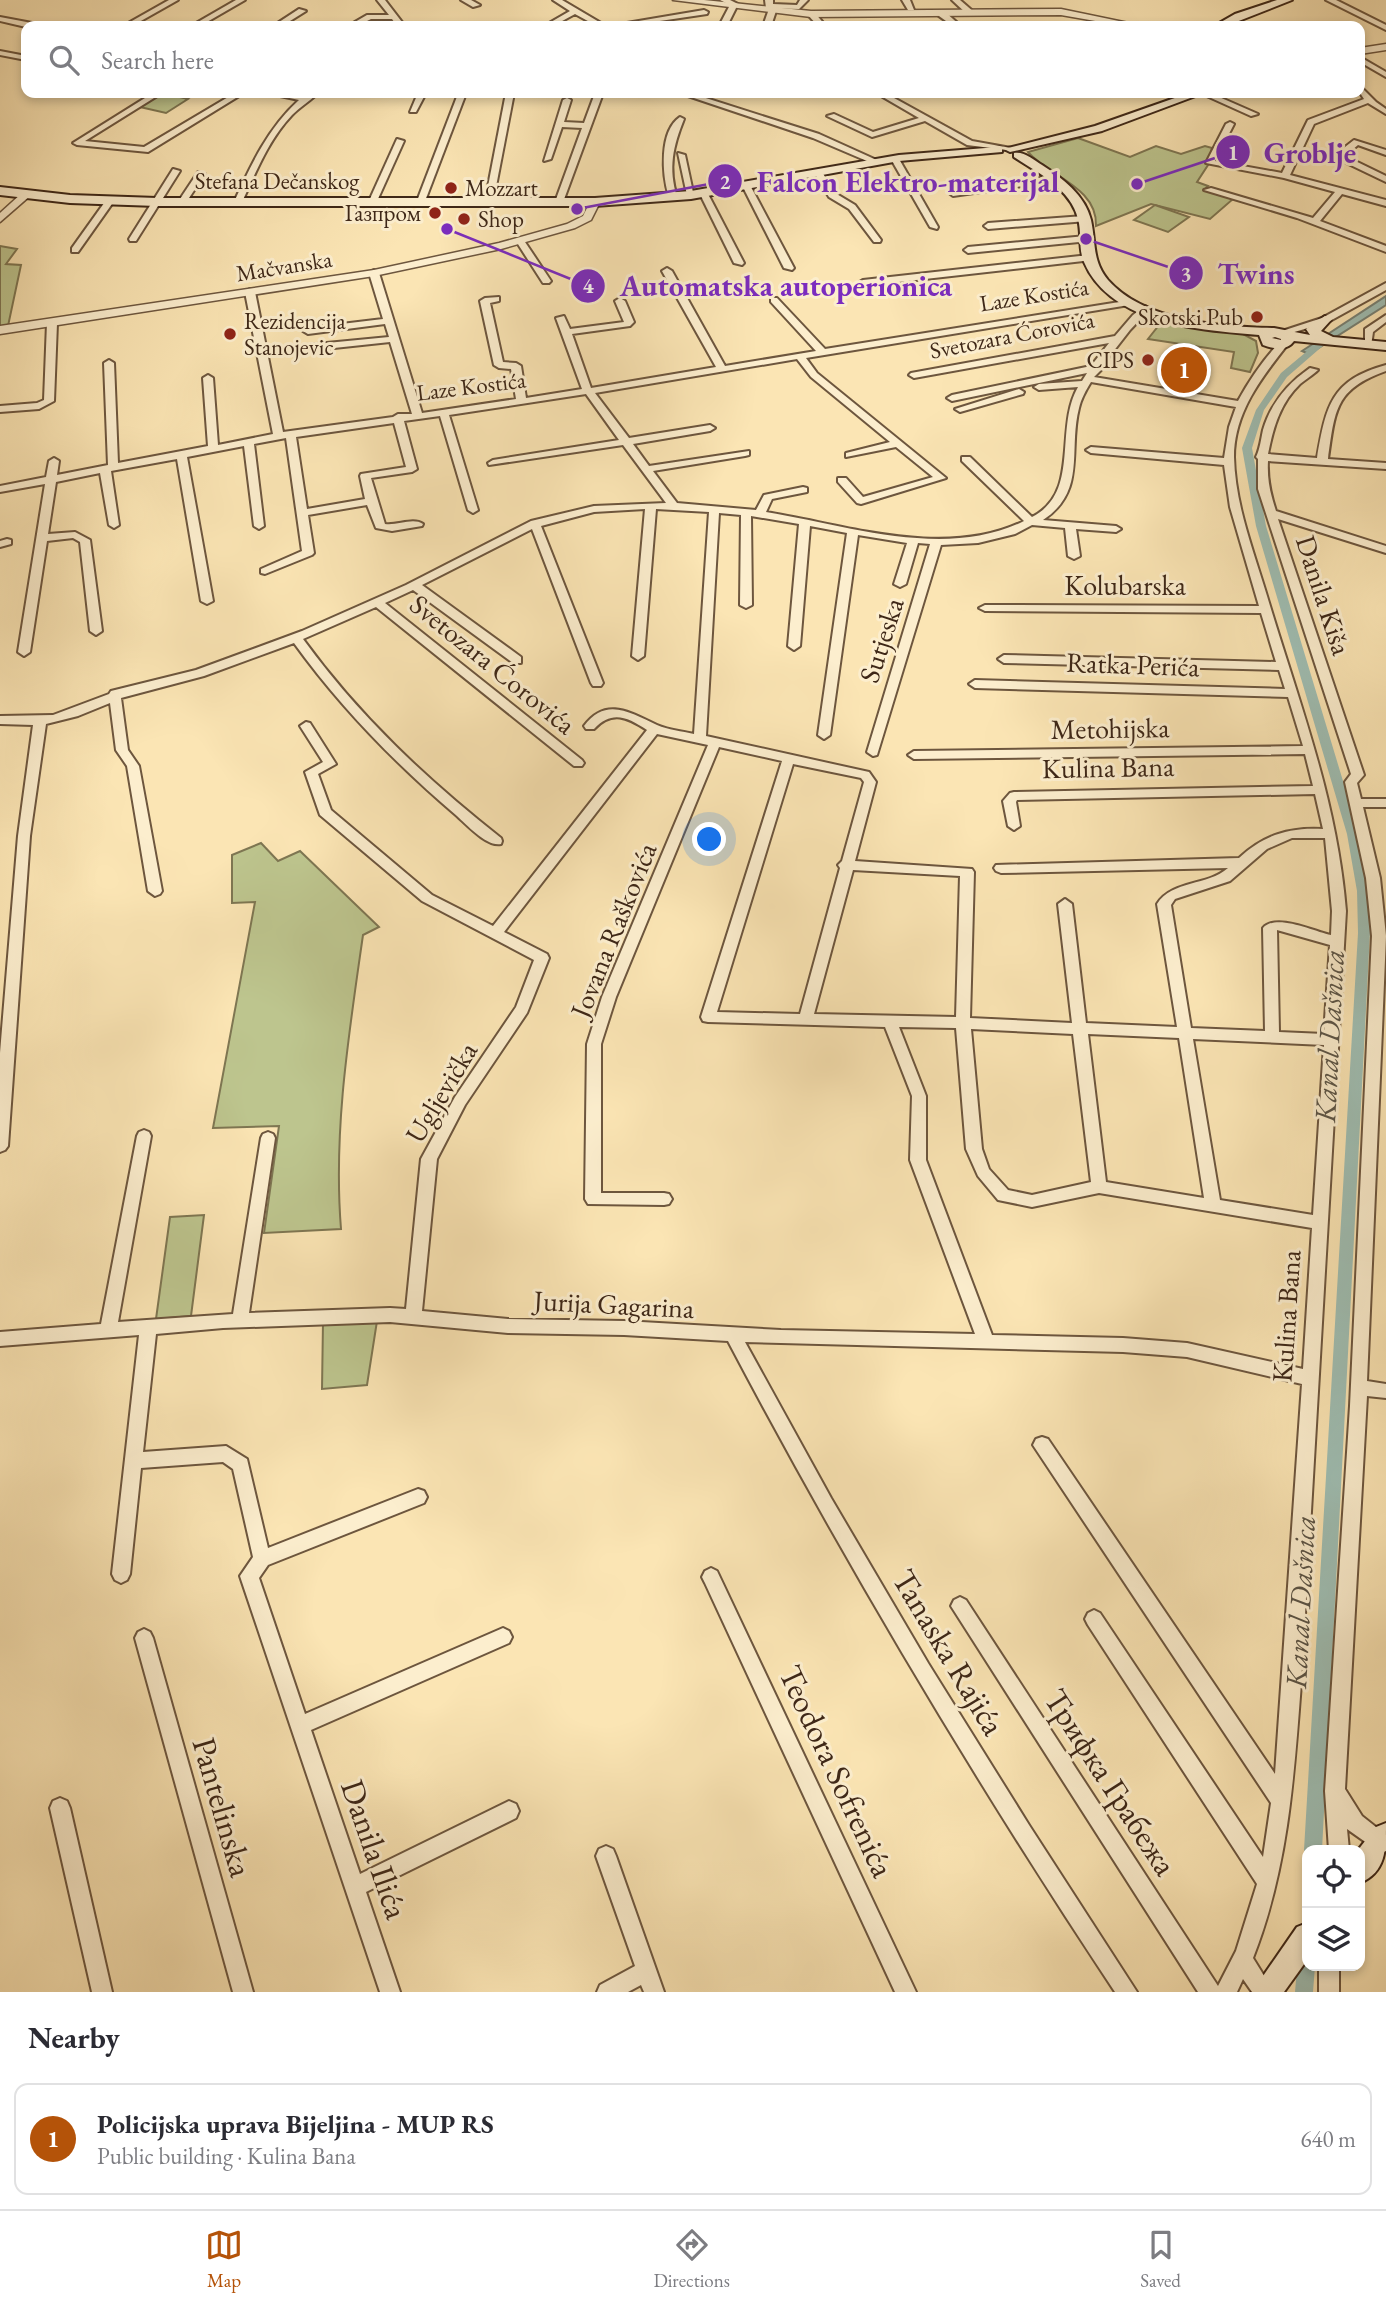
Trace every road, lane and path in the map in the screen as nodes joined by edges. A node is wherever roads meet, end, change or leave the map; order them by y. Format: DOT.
graph roads {
  1 [pos="174,0"];
  2 [pos="240,0"];
  3 [pos="381,0"];
  4 [pos="465,0"];
  5 [pos="557,0"];
  6 [pos="678,0"];
  7 [pos="723,0"];
  8 [pos="769,0"];
  9 [pos="906,0"];
  10 [pos="956,0"];
  11 [pos="1287,0"];
  12 [pos="1333,2"];
  13 [pos="476,5"];
  14 [pos="1320,7"];
  15 [pos="734,8"];
  16 [pos="804,8"];
  17 [pos="911,8"];
  18 [pos="302,11"];
  19 [pos="575,11"];
  20 [pos="772,11"];
  21 [pos="704,12"];
  22 [pos="971,13"];
  23 [pos="942,14"];
  24 [pos="394,17"];
  25 [pos="0,19"];
  26 [pos="136,21"];
  27 [pos="204,21"];
  28 [pos="286,21"];
  29 [pos="361,21"];
  30 [pos="397,21"];
  31 [pos="557,21"];
  32 [pos="593,21"];
  33 [pos="646,21"];
  34 [pos="726,21"];
  35 [pos="769,21"];
  36 [pos="817,21"];
  37 [pos="952,21"];
  38 [pos="1110,21"];
  39 [pos="1233,21"];
  40 [pos="21,23"];
  41 [pos="1386,28"];
  42 [pos="1386,47"];
  43 [pos="1365,50"];
  44 [pos="0,52"];
  45 [pos="21,57"];
  46 [pos="1365,62"];
  47 [pos="1386,75"];
  48 [pos="1365,96"];
  49 [pos="149,98"];
  50 [pos="232,98"];
  51 [pos="298,98"];
  52 [pos="419,98"];
  53 [pos="460,98"];
  54 [pos="509,98"];
  55 [pos="597,98"];
  56 [pos="698,98"];
  57 [pos="889,98"];
  58 [pos="1166,98"];
  59 [pos="1183,98"];
  60 [pos="1216,98"];
  61 [pos="304,99"];
  62 [pos="567,100"];
  63 [pos="1368,100"];
  64 [pos="1158,108"];
  65 [pos="413,110"];
  66 [pos="1386,112"];
  67 [pos="1254,114"];
  68 [pos="831,116"];
  69 [pos="926,118"];
  70 [pos="680,119"];
  71 [pos="559,124"];
  72 [pos="1230,124"];
  73 [pos="587,126"];
  74 [pos="400,141"];
  75 [pos="974,147"];
  76 [pos="956,153"];
  77 [pos="1007,153"];
  78 [pos="1386,153"];
  79 [pos="681,155"];
  80 [pos="547,159"];
  81 [pos="895,159"];
  82 [pos="877,162"];
  83 [pos="1386,170"];
  84 [pos="176,171"];
  85 [pos="201,174"];
  86 [pos="819,174"];
  87 [pos="1375,174"];
  88 [pos="1285,176"];
  89 [pos="1055,179"];
  90 [pos="1386,179"];
  91 [pos="747,187"];
  92 [pos="1208,190"];
  93 [pos="1340,190"];
  94 [pos="0,191"];
  95 [pos="953,192"];
  96 [pos="26,195"];
  97 [pos="698,195"];
  98 [pos="673,197"];
  99 [pos="110,201"];
  100 [pos="373,201"];
  101 [pos="421,201"];
  102 [pos="489,201"];
  103 [pos="156,202"];
  104 [pos="182,202"];
  105 [pos="238,202"];
  106 [pos="558,202"];
  107 [pos="595,202"];
  108 [pos="1386,203"];
  109 [pos="0,219"];
  110 [pos="1084,219"];
  111 [pos="1315,221"];
  112 [pos="988,226"];
  113 [pos="934,227"];
  114 [pos="133,239"];
  115 [pos="1086,239"];
  116 [pos="877,240"];
  117 [pos="520,241"];
  118 [pos="1386,248"];
  119 [pos="75,250"];
  120 [pos="968,250"];
  121 [pos="1089,258"];
  122 [pos="739,263"];
  123 [pos="789,268"];
  124 [pos="667,271"];
  125 [pos="374,273"];
  126 [pos="546,281"];
  127 [pos="863,283"];
  128 [pos="1386,286"];
  129 [pos="250,292"];
  130 [pos="496,299"];
  131 [pos="774,300"];
  132 [pos="620,301"];
  133 [pos="1129,302"];
  134 [pos="1144,309"];
  135 [pos="561,317"];
  136 [pos="1386,317"];
  137 [pos="1325,320"];
  138 [pos="389,321"];
  139 [pos="52,323"];
  140 [pos="0,330"];
  141 [pos="308,331"];
  142 [pos="566,332"];
  143 [pos="1316,333"];
  144 [pos="1119,338"];
  145 [pos="1278,338"];
  146 [pos="394,339"];
  147 [pos="1367,344"];
  148 [pos="1386,346"];
  149 [pos="306,348"];
  150 [pos="822,351"];
  151 [pos="799,355"];
  152 [pos="109,363"];
  153 [pos="721,368"];
  154 [pos="1098,368"];
  155 [pos="1386,368"];
  156 [pos="1260,369"];
  157 [pos="1313,370"];
  158 [pos="914,375"];
  159 [pos="208,378"];
  160 [pos="1086,382"];
  161 [pos="590,390"];
  162 [pos="952,398"];
  163 [pos="521,401"];
  164 [pos="1243,405"];
  165 [pos="960,409"];
  166 [pos="0,410"];
  167 [pos="443,411"];
  168 [pos="417,414"];
  169 [pos="398,417"];
  170 [pos="710,428"];
  171 [pos="285,435"];
  172 [pos="627,441"];
  173 [pos="249,442"];
  174 [pos="898,443"];
  175 [pos="213,448"];
  176 [pos="1091,450"];
  177 [pos="745,453"];
  178 [pos="181,454"];
  179 [pos="850,455"];
  180 [pos="1261,457"];
  181 [pos="966,459"];
  182 [pos="54,461"];
  183 [pos="1322,461"];
  184 [pos="1230,462"];
  185 [pos="493,463"];
  186 [pos="1386,466"];
  187 [pos="109,468"];
  188 [pos="647,469"];
  189 [pos="51,479"];
  190 [pos="842,480"];
  191 [pos="0,489"];
  192 [pos="803,490"];
  193 [pos="371,501"];
  194 [pos="651,508"];
  195 [pos="675,508"];
  196 [pos="473,510"];
  197 [pos="714,510"];
  198 [pos="303,513"];
  199 [pos="746,513"];
  200 [pos="1271,513"];
  201 [pos="760,514"];
  202 [pos="805,521"];
  203 [pos="1031,522"];
  204 [pos="535,523"];
  205 [pos="418,524"];
  206 [pos="114,525"];
  207 [pos="1070,525"];
  208 [pos="259,526"];
  209 [pos="1116,529"];
  210 [pos="853,531"];
  211 [pos="42,538"];
  212 [pos="913,541"];
  213 [pos="936,543"];
  214 [pos="1386,550"];
  215 [pos="1074,556"];
  216 [pos="265,571"];
  217 [pos="900,584"];
  218 [pos="414,585"];
  219 [pos="207,601"];
  220 [pos="378,603"];
  221 [pos="746,605"];
  222 [pos="985,608"];
  223 [pos="1265,610"];
  224 [pos="96,631"];
  225 [pos="296,638"];
  226 [pos="794,646"];
  227 [pos="24,652"];
  228 [pos="638,656"];
  229 [pos="1004,659"];
  230 [pos="517,660"];
  231 [pos="1282,666"];
  232 [pos="597,683"];
  233 [pos="975,684"];
  234 [pos="1290,693"];
  235 [pos="115,694"];
  236 [pos="0,720"];
  237 [pos="40,721"];
  238 [pos="306,726"];
  239 [pos="590,726"];
  240 [pos="654,729"];
  241 [pos="824,735"];
  242 [pos="707,740"];
  243 [pos="1308,750"];
  244 [pos="873,752"];
  245 [pos="914,755"];
  246 [pos="789,758"];
  247 [pos="578,763"];
  248 [pos="1320,790"];
  249 [pos="1356,803"];
  250 [pos="1386,803"];
  251 [pos="1014,826"];
  252 [pos="1331,834"];
  253 [pos="496,841"];
  254 [pos="1242,863"];
  255 [pos="845,865"];
  256 [pos="1001,868"];
  257 [pos="155,891"];
  258 [pos="1065,904"];
  259 [pos="496,932"];
  260 [pos="1336,942"];
  261 [pos="806,1018"];
  262 [pos="890,1021"];
  263 [pos="963,1023"];
  264 [pos="1079,1028"];
  265 [pos="1183,1033"];
  266 [pos="1272,1037"];
  267 [pos="1331,1040"];
  268 [pos="1379,1075"];
  269 [pos="144,1136"];
  270 [pos="268,1138"];
  271 [pos="0,1146"];
  272 [pos="1099,1187"];
  273 [pos="664,1199"];
  274 [pos="1213,1205"];
  275 [pos="1320,1223"];
  276 [pos="413,1316"];
  277 [pos="240,1320"];
  278 [pos="148,1328"];
  279 [pos="108,1331"];
  280 [pos="733,1335"];
  281 [pos="0,1339"];
  282 [pos="986,1342"];
  283 [pos="1310,1378"];
  284 [pos="1359,1387"];
  285 [pos="1386,1391"];
  286 [pos="1042,1445"];
  287 [pos="134,1461"];
  288 [pos="418,1497"];
  289 [pos="262,1559"];
  290 [pos="121,1574"];
  291 [pos="711,1577"];
  292 [pos="960,1606"];
  293 [pos="1094,1619"];
  294 [pos="503,1637"];
  295 [pos="144,1638"];
  296 [pos="299,1726"];
  297 [pos="1335,1791"];
  298 [pos="1282,1802"];
  299 [pos="60,1808"];
  300 [pos="509,1811"];
  301 [pos="1339,1845"];
  302 [pos="1378,1852"];
  303 [pos="606,1856"];
  304 [pos="1268,1882"];
  305 [pos="355,1886"];
  306 [pos="1302,1944"];
  307 [pos="1242,1959"];
  308 [pos="646,1971"];
  309 [pos="1329,1971"];
  310 [pos="102,1992"];
  311 [pos="243,1992"];
  312 [pos="390,1992"];
  313 [pos="607,1992"];
  314 [pos="654,1992"];
  315 [pos="906,1992"];
  316 [pos="1128,1992"];
  317 [pos="1210,1992"];
  318 [pos="1226,1992"];
  319 [pos="1265,1992"];
  320 [pos="1329,1992"];
  1 -- 26 [label="street"];
  2 -- 27 [label="street"];
  3 -- 24 [label="street"];
  4 -- 13 [label="street"];
  5 -- 19 [label="street"];
  6 -- 15 [label="street"];
  7 -- 15 [label="street"];
  8 -- 16 [label="street"];
  9 -- 17 [label="street"];
  10 -- 22 [label="street"];
  11 -- 39 [label="main road"];
  12 -- 14 [label="street"];
  12 -- 41 [label="street"];
  15 -- 20 [label="street"];
  15 -- 34 [label="street"];
  16 -- 20 [label="street"];
  16 -- 23 [label="street"];
  16 -- 36 [label="street"];
  18 -- 28 [label="street"];
  19 -- 31 [label="street"];
  19 -- 32 [label="street"];
  20 -- 35 [label="street"];
  21 -- 33 [label="street"];
  22 -- 23 [label="street"];
  22 -- 38 [label="street"];
  23 -- 37 [label="street"];
  24 -- 29 [label="street"];
  24 -- 30 [label="street"];
  25 -- 40 [label="street"];
  42 -- 43 [label="street"];
  44 -- 45 [label="street"];
  46 -- 47 [label="street"];
  48 -- 63 [label="street"];
  49 -- 50 [label="street"];
  51 -- 61 [label="street"];
  52 -- 65 [label="street"];
  53 -- 101 [label="street"];
  54 -- 102 [label="street"];
  55 -- 73 [label="street"];
  56 -- 82 [label="street"];
  57 -- 69 [label="street"];
  58 -- 64 [label="main road"];
  59 -- 64 [label="main road"];
  60 -- 67 [label="street"];
  61 -- 105 [label="street"];
  62 -- 71 [label="street"];
  63 -- 66 [label="street"];
  63 -- 88 [label="street"];
  64 -- 77 [label="main road"];
  68 -- 69 [label="street"];
  69 -- 75 [label="street"];
  70 -- 98 [label="street"];
  71 -- 73 [label="street"];
  71 -- 80 [label="street"];
  72 -- 88 [label="street"];
  73 -- 106 [label="street"];
  74 -- 100 [label="street, Stefana Dečanskog"];
  75 -- 76 [label="main road"];
  75 -- 77 [label="main road"];
  76 -- 77 [label="main road"];
  76 -- 81 [label="main road, Stefana Dečanskog"];
  77 -- 89 [label="main road"];
  78 -- 87 [label="street"];
  79 -- 97 [label="street"];
  81 -- 82 [label="main road, Stefana Dečanskog"];
  81 -- 113 [label="street"];
  82 -- 86 [label="main road, Stefana Dečanskog"];
  83 -- 87 [label="street"];
  84 -- 103 [label="street, Stefana Dečanskog"];
  85 -- 104 [label="street, Stefana Dečanskog"];
  86 -- 91 [label="main road, Stefana Dečanskog"];
  86 -- 116 [label="street"];
  87 -- 90 [label="street"];
  88 -- 93 [label="street"];
  89 -- 95 [label="street"];
  89 -- 110 [label="main road"];
  91 -- 97 [label="main road, Stefana Dečanskog"];
  91 -- 123 [label="street"];
  92 -- 111 [label="street"];
  93 -- 108 [label="street"];
  93 -- 111 [label="street"];
  94 -- 96 [label="main road, Stefana Dečanskog"];
  96 -- 99 [label="main road, Stefana Dečanskog"];
  96 -- 109 [label="street"];
  97 -- 98 [label="main road, Stefana Dečanskog"];
  97 -- 122 [label="street"];
  98 -- 107 [label="main road, Stefana Dečanskog"];
  99 -- 103 [label="main road, Stefana Dečanskog"];
  99 -- 119 [label="street"];
  100 -- 101 [label="main road, Stefana Dečanskog"];
  100 -- 105 [label="main road, Stefana Dečanskog"];
  101 -- 102 [label="main road, Stefana Dečanskog"];
  102 -- 106 [label="main road, Stefana Dečanskog"];
  103 -- 104 [label="main road, Stefana Dečanskog"];
  103 -- 114 [label="street"];
  104 -- 105 [label="main road, Stefana Dečanskog"];
  106 -- 107 [label="main road, Stefana Dečanskog"];
  107 -- 117 [label="street, Mačvanska"];
  110 -- 112 [label="street"];
  110 -- 115 [label="main road"];
  111 -- 118 [label="street"];
  115 -- 120 [label="street"];
  115 -- 121 [label="main road"];
  117 -- 125 [label="street, Mačvanska"];
  117 -- 126 [label="street"];
  121 -- 127 [label="street"];
  121 -- 133 [label="main road"];
  124 -- 153 [label="street"];
  125 -- 129 [label="street, Mačvanska"];
  125 -- 138 [label="street"];
  128 -- 137 [label="street"];
  129 -- 139 [label="street, Mačvanska"];
  129 -- 171 [label="street"];
  130 -- 163 [label="street"];
  131 -- 150 [label="street"];
  132 -- 142 [label="street"];
  133 -- 134 [label="main road"];
  133 -- 150 [label="street, Laze Kostića"];
  134 -- 144 [label="street, Svetozara Ćorovića"];
  134 -- 145 [label="main road"];
  135 -- 142 [label="street"];
  136 -- 147 [label="street"];
  137 -- 143 [label="main road"];
  138 -- 141 [label="street"];
  138 -- 146 [label="street"];
  139 -- 140 [label="street, Mačvanska"];
  139 -- 166 [label="street"];
  142 -- 161 [label="street"];
  143 -- 145 [label="main road"];
  143 -- 147 [label="main road"];
  144 -- 154 [label="street, Svetozara Ćorovića"];
  144 -- 158 [label="street, Svetozara Ćorovića"];
  145 -- 156 [label="street"];
  145 -- 156 [label="street"];
  146 -- 149 [label="street"];
  146 -- 168 [label="street"];
  147 -- 148 [label="main road"];
  150 -- 151 [label="street, Laze Kostića"];
  151 -- 153 [label="street, Laze Kostića"];
  151 -- 174 [label="street"];
  152 -- 187 [label="street"];
  153 -- 161 [label="street, Laze Kostića"];
  154 -- 160 [label="street, Svetozara Ćorovića"];
  154 -- 162 [label="street, Svetozara Ćorovića"];
  155 -- 183 [label="street"];
  156 -- 164 [label="street, Kulina Bana"];
  157 -- 180 [label="street"];
  159 -- 175 [label="street"];
  160 -- 164 [label="street"];
  160 -- 165 [label="street"];
  160 -- 203 [label="street, Svetozara Ćorovića"];
  161 -- 163 [label="street, Laze Kostića"];
  161 -- 172 [label="street"];
  163 -- 167 [label="street, Laze Kostića"];
  164 -- 184 [label="street, Kulina Bana"];
  167 -- 168 [label="street, Laze Kostića"];
  167 -- 196 [label="street"];
  168 -- 169 [label="street, Laze Kostića"];
  169 -- 171 [label="street, Laze Kostića"];
  169 -- 193 [label="street, Laze Kostića"];
  170 -- 172 [label="street"];
  171 -- 173 [label="street, Laze Kostića"];
  171 -- 198 [label="street"];
  172 -- 185 [label="street"];
  172 -- 188 [label="street"];
  173 -- 175 [label="street, Laze Kostića"];
  173 -- 208 [label="street"];
  174 -- 179 [label="street"];
  174 -- 190 [label="street"];
  175 -- 178 [label="street, Laze Kostića"];
  176 -- 184 [label="street"];
  177 -- 188 [label="street"];
  178 -- 187 [label="street, Laze Kostića"];
  178 -- 219 [label="street"];
  180 -- 183 [label="street"];
  180 -- 200 [label="street, Danila Kiša"];
  181 -- 203 [label="street"];
  182 -- 189 [label="street"];
  183 -- 186 [label="street"];
  184 -- 223 [label="street, Kulina Bana"];
  187 -- 189 [label="street, Laze Kostića"];
  187 -- 206 [label="street"];
  188 -- 195 [label="street"];
  189 -- 191 [label="street, Laze Kostića"];
  189 -- 211 [label="street"];
  192 -- 201 [label="street"];
  193 -- 198 [label="street"];
  193 -- 205 [label="street"];
  194 -- 195 [label="street, Svetozara Ćorovića"];
  194 -- 204 [label="street, Svetozara Ćorovića"];
  194 -- 228 [label="street"];
  195 -- 197 [label="street, Svetozara Ćorovića"];
  197 -- 199 [label="street, Svetozara Ćorovića"];
  197 -- 242 [label="street, Jovana Raškovića"];
  198 -- 216 [label="street"];
  199 -- 201 [label="street, Svetozara Ćorovića"];
  199 -- 221 [label="street"];
  200 -- 214 [label="street"];
  200 -- 249 [label="street, Danila Kiša"];
  201 -- 202 [label="street, Svetozara Ćorovića"];
  202 -- 210 [label="street, Svetozara Ćorovića"];
  202 -- 226 [label="street"];
  203 -- 207 [label="street, Svetozara Ćorovića"];
  203 -- 213 [label="street, Svetozara Ćorovića"];
  204 -- 218 [label="street, Svetozara Ćorovića"];
  204 -- 232 [label="street, Svetozara Ćorovića"];
  207 -- 209 [label="street, Svetozara Ćorovića"];
  207 -- 215 [label="street"];
  210 -- 212 [label="street, Svetozara Ćorovića"];
  210 -- 241 [label="street"];
  211 -- 224 [label="street"];
  211 -- 227 [label="street"];
  212 -- 213 [label="street, Svetozara Ćorovića"];
  212 -- 217 [label="street"];
  213 -- 244 [label="street, Sutjeska"];
  218 -- 220 [label="street, Svetozara Ćorovića"];
  218 -- 230 [label="street, Svetozara Ćorovića"];
  220 -- 225 [label="street, Svetozara Ćorovića"];
  220 -- 247 [label="street, Svetozara Ćorovića"];
  222 -- 223 [label="street, Kolubarska"];
  223 -- 231 [label="street, Kulina Bana"];
  225 -- 235 [label="street, Svetozara Ćorovića"];
  225 -- 253 [label="street"];
  229 -- 231 [label="street"];
  231 -- 234 [label="street, Kulina Bana"];
  233 -- 234 [label="street, Ratka Perića"];
  234 -- 243 [label="street, Kulina Bana"];
  235 -- 237 [label="street, Svetozara Ćorovića"];
  235 -- 257 [label="street"];
  236 -- 237 [label="street, Svetozara Ćorovića"];
  237 -- 271 [label="street"];
  238 -- 259 [label="street, Ugljevička"];
  239 -- 240 [label="street"];
  240 -- 242 [label="street"];
  240 -- 259 [label="street"];
  242 -- 246 [label="street"];
  242 -- 273 [label="street, Jovana Raškovića"];
  243 -- 245 [label="street, Metohijska"];
  243 -- 248 [label="street, Kulina Bana"];
  246 -- 255 [label="street"];
  246 -- 261 [label="street"];
  248 -- 251 [label="street, Kulina Bana"];
  248 -- 252 [label="street, Kulina Bana"];
  249 -- 250 [label="street"];
  249 -- 268 [label="street"];
  252 -- 254 [label="street"];
  252 -- 260 [label="street, Kulina Bana"];
  254 -- 256 [label="street"];
  254 -- 265 [label="street"];
  255 -- 261 [label="street"];
  255 -- 263 [label="street"];
  258 -- 264 [label="street"];
  259 -- 276 [label="street, Ugljevička"];
  260 -- 266 [label="street"];
  260 -- 267 [label="street, Kulina Bana"];
  261 -- 262 [label="street"];
  262 -- 263 [label="street"];
  262 -- 282 [label="street"];
  263 -- 264 [label="street"];
  263 -- 272 [label="street"];
  264 -- 265 [label="street"];
  264 -- 272 [label="street"];
  265 -- 266 [label="street"];
  265 -- 274 [label="street"];
  266 -- 267 [label="street"];
  267 -- 275 [label="street, Kulina Bana"];
  268 -- 284 [label="street"];
  269 -- 279 [label="street"];
  270 -- 277 [label="street"];
  272 -- 274 [label="street"];
  274 -- 275 [label="street"];
  275 -- 283 [label="street, Kulina Bana"];
  276 -- 277 [label="street, Jurija Gagarina"];
  276 -- 280 [label="street, Jurija Gagarina"];
  277 -- 278 [label="street, Jurija Gagarina"];
  278 -- 279 [label="street, Jurija Gagarina"];
  278 -- 287 [label="street"];
  279 -- 281 [label="street, Jurija Gagarina"];
  280 -- 282 [label="street, Jurija Gagarina"];
  280 -- 316 [label="street, Tanaska Rajića"];
  282 -- 283 [label="street, Jurija Gagarina"];
  283 -- 298 [label="street, Kulina Bana"];
  284 -- 285 [label="street"];
  284 -- 297 [label="street"];
  286 -- 298 [label="street"];
  287 -- 289 [label="street, Danila Ilića"];
  287 -- 290 [label="street"];
  288 -- 289 [label="street"];
  289 -- 296 [label="street, Danila Ilića"];
  291 -- 315 [label="street, Teodora Sofrenića"];
  292 -- 317 [label="street, Трифка Грабежа"];
  293 -- 304 [label="street"];
  294 -- 296 [label="street"];
  295 -- 311 [label="street, Pantelinska"];
  296 -- 305 [label="street, Danila Ilića"];
  297 -- 301 [label="street"];
  297 -- 302 [label="street"];
  298 -- 304 [label="street, Kulina Bana"];
  299 -- 310 [label="street"];
  300 -- 305 [label="street"];
  303 -- 308 [label="street"];
  304 -- 307 [label="street, Kulina Bana"];
  305 -- 312 [label="street, Danila Ilića"];
  306 -- 319 [label="main road"];
  307 -- 318 [label="street, Kulina Bana"];
  307 -- 319 [label="street"];
  308 -- 313 [label="street"];
  308 -- 314 [label="street"];
  309 -- 320 [label="street"];
}
